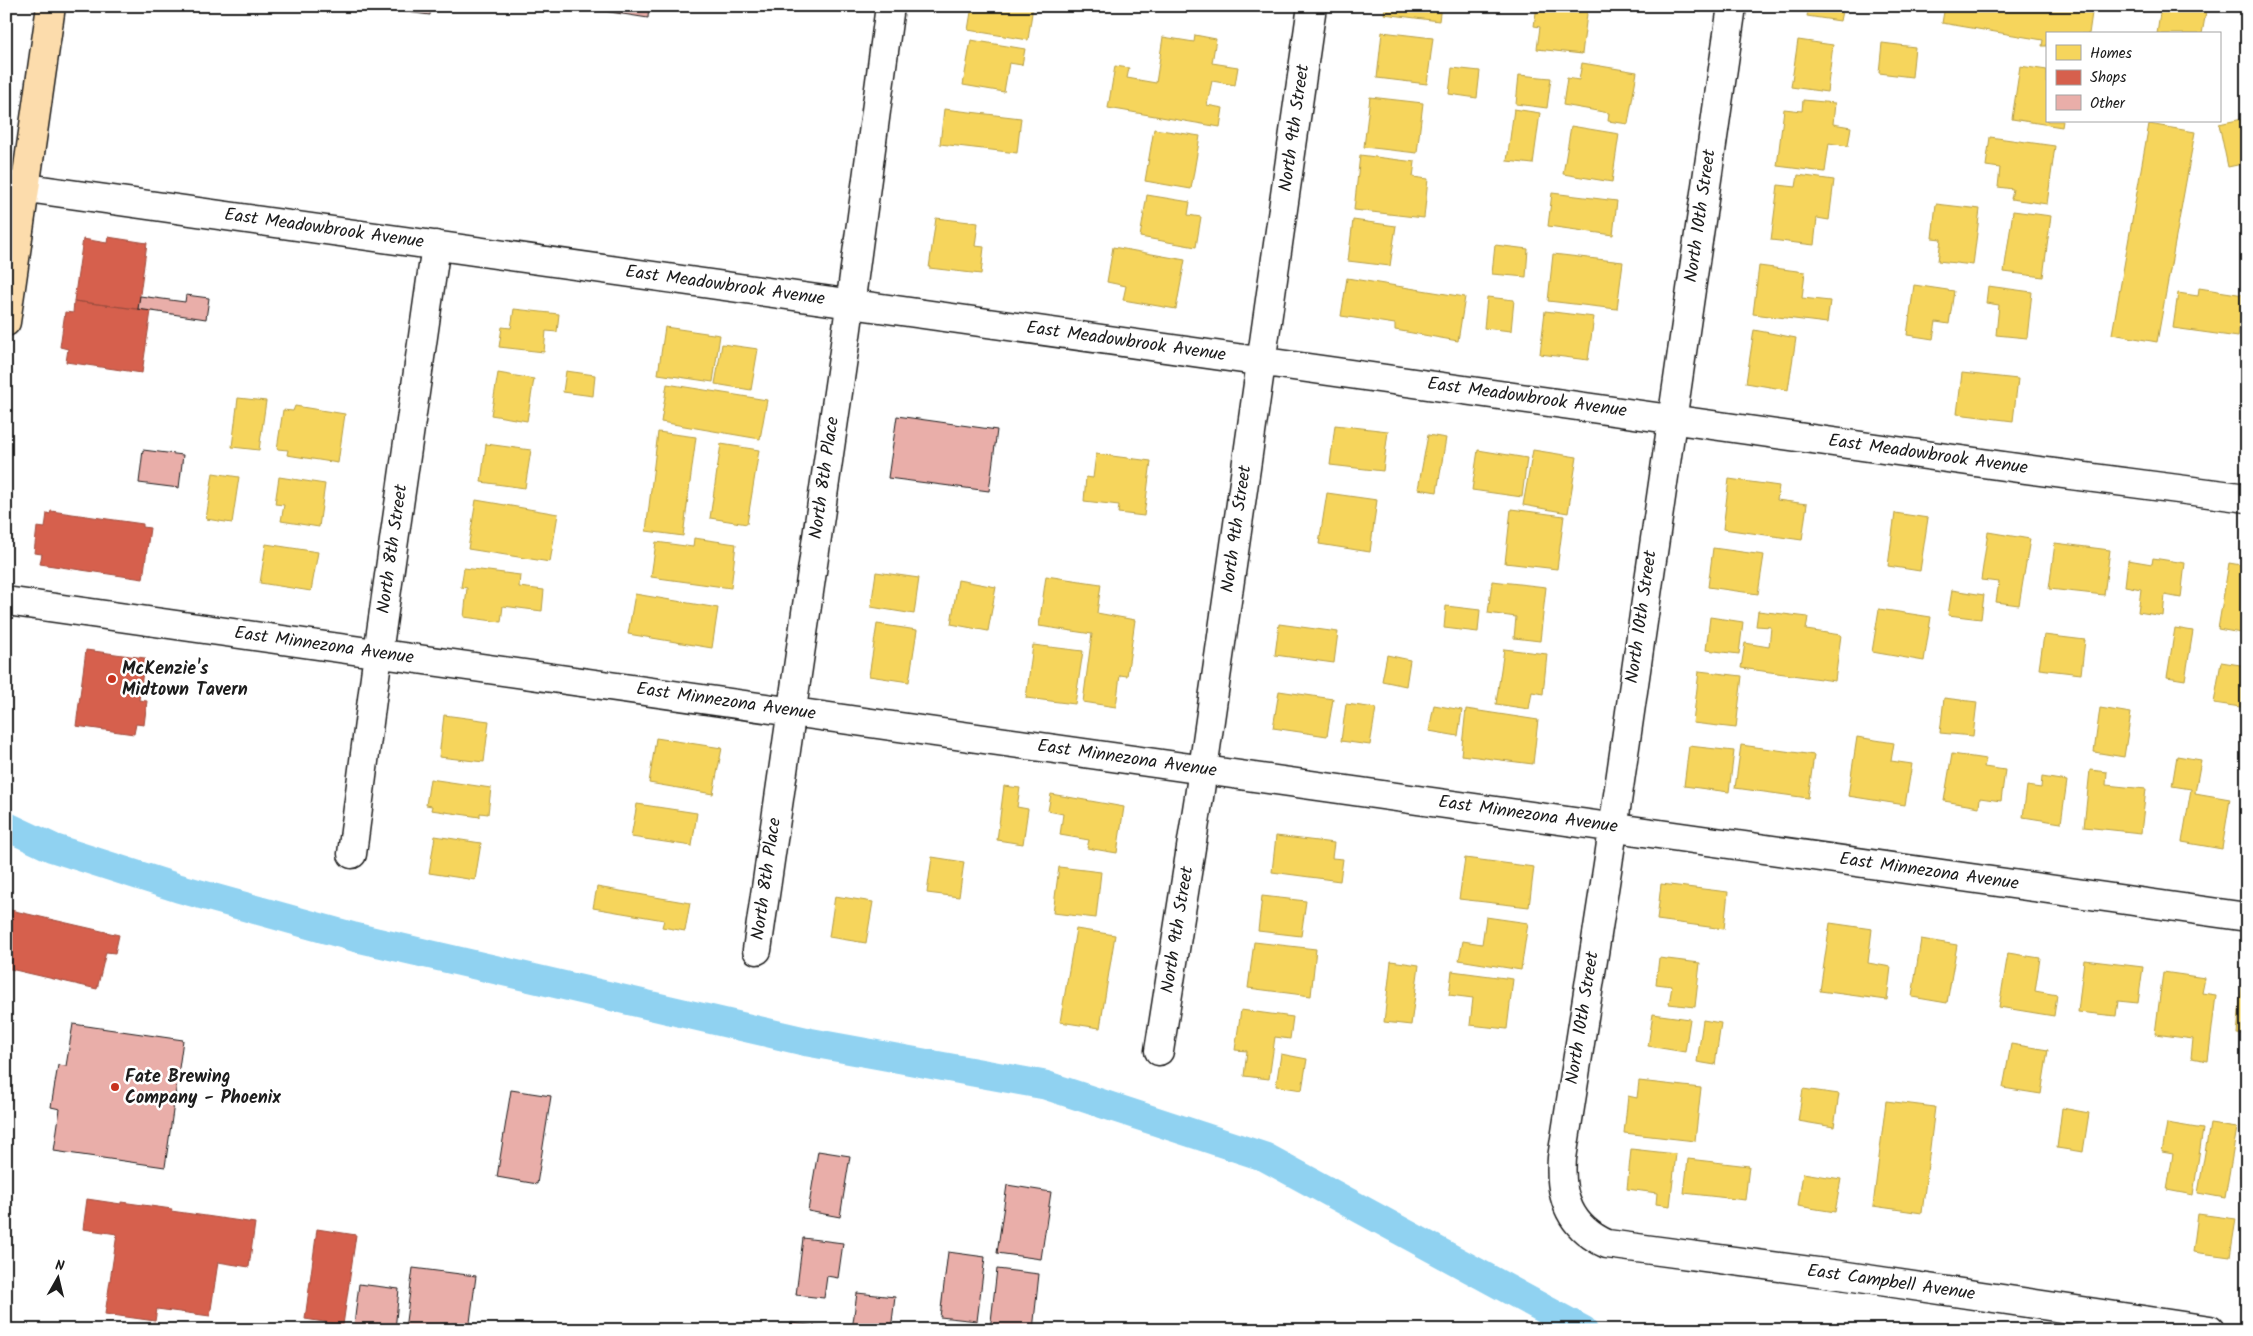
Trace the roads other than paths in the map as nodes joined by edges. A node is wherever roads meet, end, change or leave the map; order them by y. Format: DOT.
graph roads {
  1 [pos="51,6"];
  2 [pos="890,6"];
  3 [pos="1312,6"];
  4 [pos="1732,6"];
  5 [pos="16,186"];
  6 [pos="436,244"];
  7 [pos="850,304"];
  8 [pos="6,322"];
  9 [pos="1261,361"];
  10 [pos="1671,418"];
  11 [pos="2247,498"];
  12 [pos="6,601"];
  13 [pos="378,653"];
  14 [pos="791,711"];
  15 [pos="1203,770"];
  16 [pos="1612,827"];
  17 [pos="352,854"];
  18 [pos="2247,917"];
  19 [pos="757,950"];
  20 [pos="1159,1051"];
  21 [pos="1578,1224"];
  22 [pos="2210,1330"];
  1 -- 5 [label="main road"];
  2 -- 7 [label="street, North 8th Place"];
  3 -- 9 [label="street, North 9th Street"];
  4 -- 10 [label="street, North 10th Street"];
  5 -- 6 [label="street, East Meadowbrook Avenue"];
  5 -- 8 [label="main road"];
  6 -- 7 [label="street, East Meadowbrook Avenue"];
  6 -- 13 [label="street, North 8th Street"];
  7 -- 9 [label="street, East Meadowbrook Avenue"];
  7 -- 14 [label="street, North 8th Place"];
  9 -- 10 [label="street, East Meadowbrook Avenue"];
  9 -- 15 [label="street, North 9th Street"];
  10 -- 11 [label="street, East Meadowbrook Avenue"];
  10 -- 16 [label="street, North 10th Street"];
  12 -- 13 [label="street, East Minnezona Avenue"];
  13 -- 14 [label="street, East Minnezona Avenue"];
  13 -- 17 [label="street, North 8th Street"];
  14 -- 15 [label="street, East Minnezona Avenue"];
  14 -- 19 [label="street, North 8th Place"];
  15 -- 16 [label="street, East Minnezona Avenue"];
  15 -- 20 [label="street, North 9th Street"];
  16 -- 18 [label="street, East Minnezona Avenue"];
  16 -- 21 [label="street, North 10th Street"];
  21 -- 22 [label="street, East Campbell Avenue"];
}
